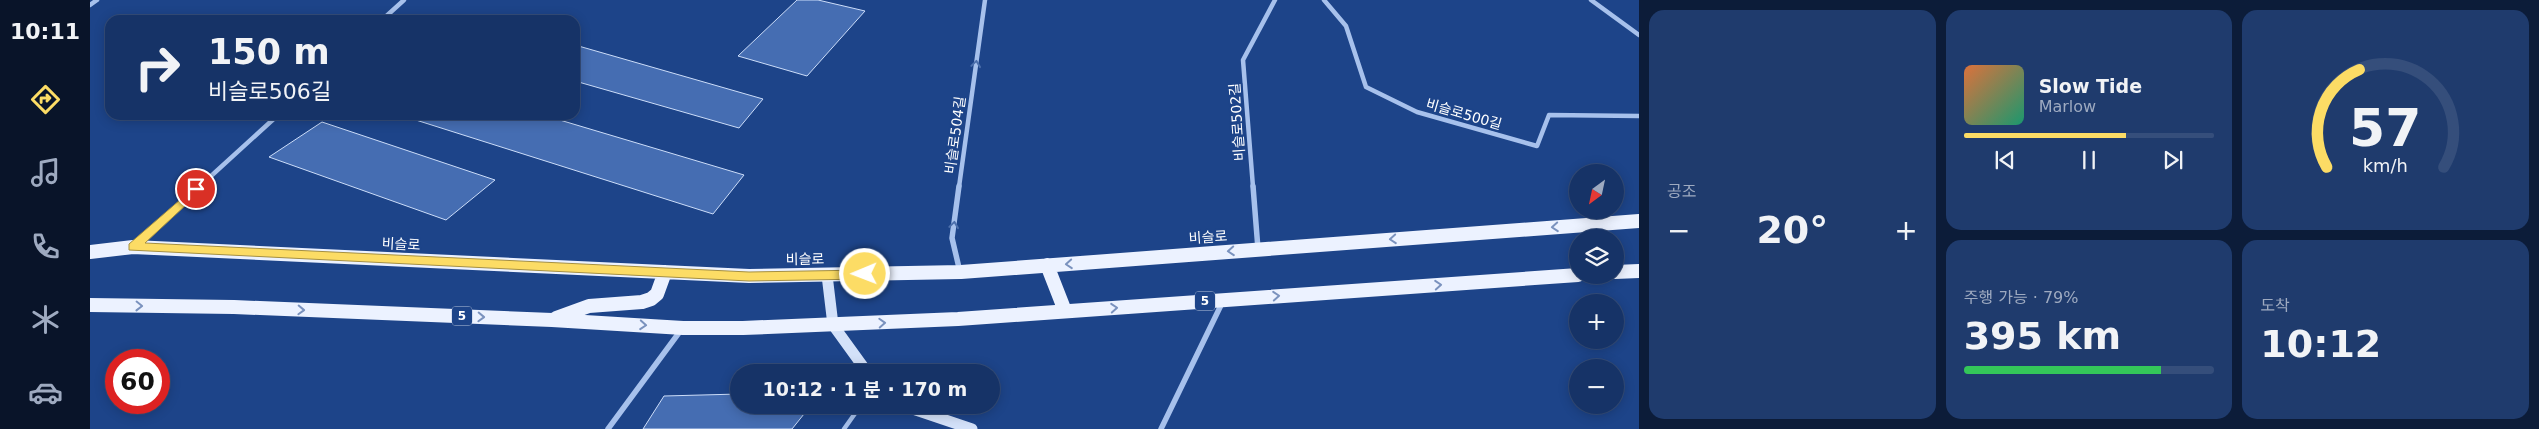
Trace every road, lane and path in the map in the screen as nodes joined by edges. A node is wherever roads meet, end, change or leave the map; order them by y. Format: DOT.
graph roads {
  1 [pos="97,0"];
  2 [pos="404,0"];
  3 [pos="985,0"];
  4 [pos="1275,0"];
  5 [pos="1324,0"];
  6 [pos="1591,0"];
  7 [pos="90,5"];
  8 [pos="388,15"];
  9 [pos="1639,35"];
  10 [pos="1639,116"];
  11 [pos="273,120"];
  12 [pos="1639,221"];
  13 [pos="133,247"];
  14 [pos="1258,249"];
  15 [pos="90,252"];
  16 [pos="1047,265"];
  17 [pos="1639,271"];
  18 [pos="665,272"];
  19 [pos="960,272"];
  20 [pos="1624,272"];
  21 [pos="826,275"];
  22 [pos="1569,276"];
  23 [pos="1224,300"];
  24 [pos="90,305"];
  25 [pos="1065,311"];
  26 [pos="552,320"];
  27 [pos="833,325"];
  28 [pos="683,328"];
  29 [pos="861,364"];
  30 [pos="855,414"];
  31 [pos="928,414"];
  32 [pos="608,429"];
  33 [pos="844,429"];
  34 [pos="972,429"];
  35 [pos="1161,429"];
  1 -- 7 [label="street"];
  2 -- 8 [label="street"];
  19 -- 3 [label="street, 비슬로504길, one-way"];
  4 -- 14 [label="street, 비슬로502길"];
  5 -- 10 [label="street, 비슬로500길"];
  6 -- 9 [label="street"];
  11 -- 13 [label="street"];
  12 -- 14 [label="main road, 비슬로, one-way"];
  13 -- 15 [label="main road, 비슬로"];
  13 -- 18 [label="main road, 비슬로"];
  14 -- 16 [label="main road, 비슬로, one-way"];
  16 -- 19 [label="main road, 비슬로"];
  16 -- 25 [label="main road"];
  17 -- 20 [label="main road"];
  18 -- 21 [label="main road, 비슬로"];
  18 -- 26 [label="main road"];
  19 -- 21 [label="main road, 비슬로"];
  21 -- 27 [label="main road"];
  23 -- 22 [label="main road, 5, one-way"];
  25 -- 23 [label="main road, 5, one-way"];
  23 -- 35 [label="street"];
  24 -- 26 [label="main road, 5, one-way"];
  27 -- 25 [label="main road, 5, one-way"];
  26 -- 28 [label="main road, 5, one-way"];
  27 -- 28 [label="main road, 5"];
  27 -- 29 [label="main road"];
  28 -- 32 [label="street"];
  30 -- 33 [label="lane"];
  31 -- 34 [label="main road"];
}
